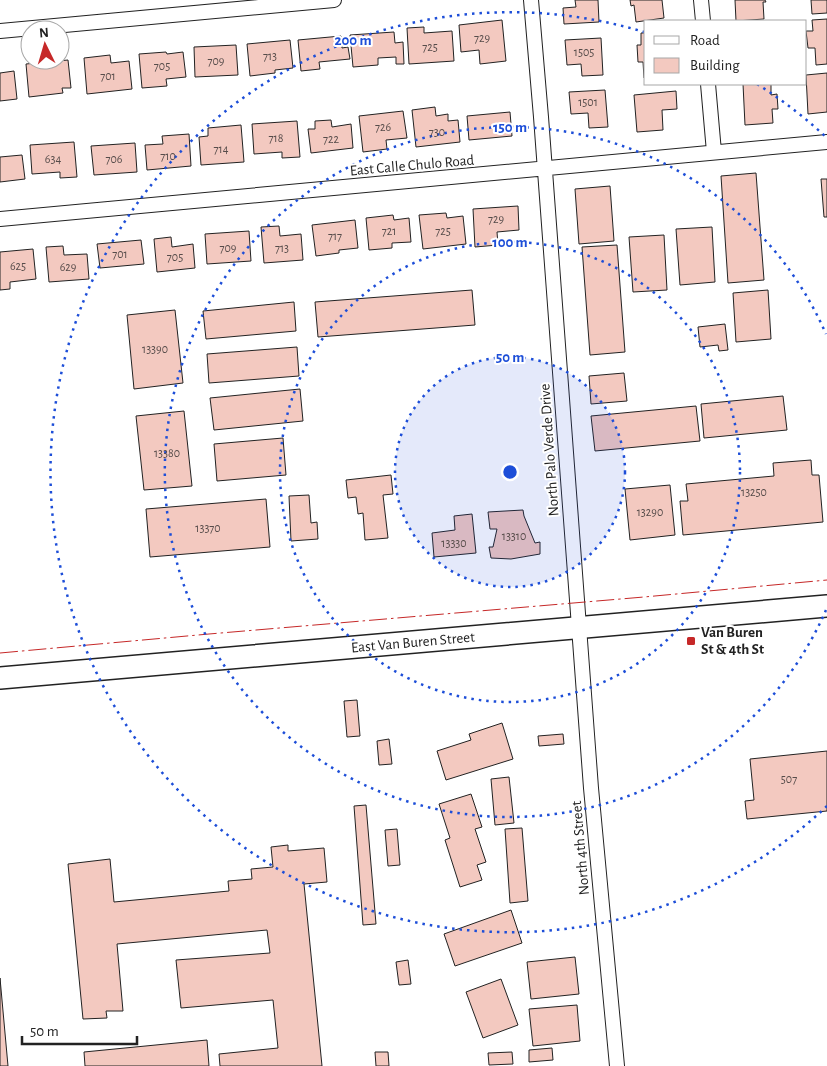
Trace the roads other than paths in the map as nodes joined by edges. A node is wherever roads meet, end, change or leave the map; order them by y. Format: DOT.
graph roads {
  1 [pos="334,0"];
  2 [pos="530,0"];
  3 [pos="701,0"];
  4 [pos="703,20"];
  5 [pos="0,31"];
  6 [pos="708,85"];
  7 [pos="827,142"];
  8 [pos="714,152"];
  9 [pos="545,169"];
  10 [pos="0,219"];
  11 [pos="827,606"];
  12 [pos="578,628"];
  13 [pos="0,678"];
  14 [pos="617,1066"];
  1 -- 5 [label="street"];
  2 -- 9 [label="street, North Palo Verde Drive"];
  3 -- 4 [label="street"];
  6 -- 8 [label="street"];
  7 -- 8 [label="street, East Calle Chulo Road"];
  8 -- 9 [label="street, East Calle Chulo Road"];
  9 -- 10 [label="street, East Calle Chulo Road"];
  9 -- 12 [label="street, North Palo Verde Drive"];
  11 -- 12 [label="main road, East Van Buren Street"];
  12 -- 13 [label="main road, East Van Buren Street"];
  12 -- 14 [label="street, North 4th Street"];
}
